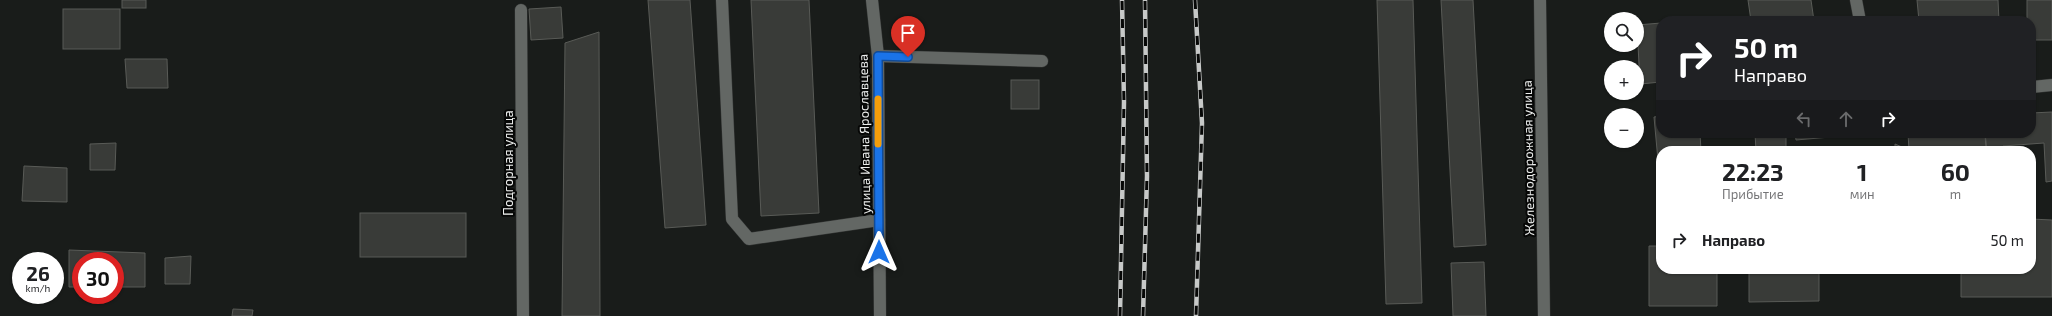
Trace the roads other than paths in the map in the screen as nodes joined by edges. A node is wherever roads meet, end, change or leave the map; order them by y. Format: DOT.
graph roads {
  1 [pos="722,0"];
  2 [pos="872,0"];
  3 [pos="1540,0"];
  4 [pos="1856,0"];
  5 [pos="521,10"];
  6 [pos="1859,16"];
  7 [pos="878,56"];
  8 [pos="1042,61"];
  9 [pos="2052,85"];
  10 [pos="2036,87"];
  11 [pos="879,220"];
  12 [pos="523,316"];
  13 [pos="880,316"];
  14 [pos="1544,316"];
  1 -- 11 [label="street"];
  2 -- 7 [label="street, улица Ивана Ярославцева"];
  3 -- 14 [label="street, Железнодорожная улица"];
  4 -- 6 [label="street"];
  5 -- 12 [label="street, Подгорная улица"];
  7 -- 8 [label="street"];
  7 -- 11 [label="street, улица Ивана Ярославцева"];
  9 -- 10 [label="street"];
  11 -- 13 [label="street, улица Ивана Ярославцева"];
}
